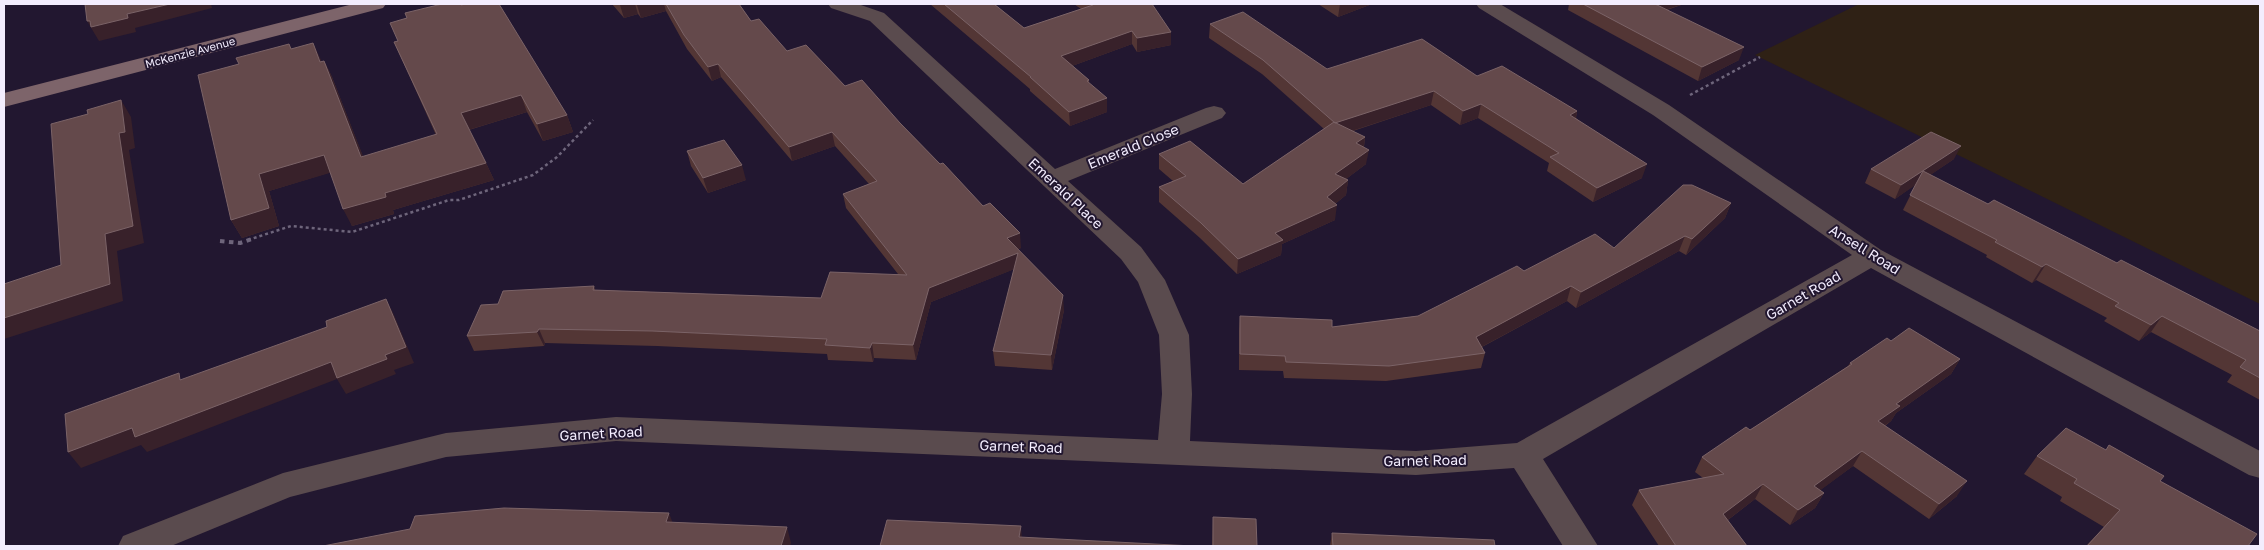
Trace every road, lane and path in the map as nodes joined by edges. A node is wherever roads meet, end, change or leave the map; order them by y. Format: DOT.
graph roads {
  1 [pos="376,4"];
  2 [pos="838,4"];
  3 [pos="1486,4"];
  4 [pos="1760,57"];
  5 [pos="4,100"];
  6 [pos="1660,110"];
  7 [pos="1214,113"];
  8 [pos="593,120"];
  9 [pos="1051,178"];
  10 [pos="220,242"];
  11 [pos="1871,256"];
  12 [pos="1173,453"];
  13 [pos="1523,455"];
  14 [pos="2260,466"];
  15 [pos="135,546"];
  16 [pos="1581,546"];
  1 -- 5 [label="main road, McKenzie Avenue"];
  2 -- 9 [label="street, Emerald Place"];
  3 -- 6 [label="street, Ansell Road"];
  4 -- 6 [label="path"];
  6 -- 11 [label="street, Ansell Road"];
  7 -- 9 [label="street, Emerald Close"];
  8 -- 10 [label="path"];
  9 -- 12 [label="street, Emerald Place"];
  11 -- 13 [label="street, Garnet Road"];
  11 -- 14 [label="street, Ansell Road"];
  12 -- 13 [label="street, Garnet Road"];
  12 -- 15 [label="street, Garnet Road"];
  13 -- 16 [label="street"];
}
